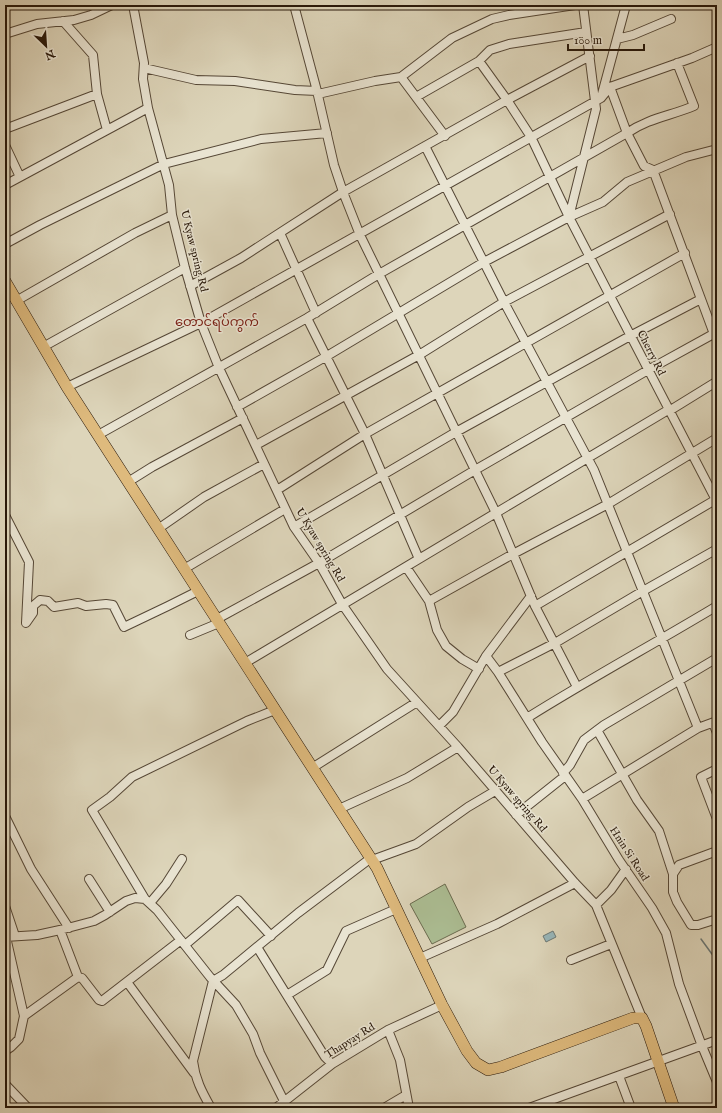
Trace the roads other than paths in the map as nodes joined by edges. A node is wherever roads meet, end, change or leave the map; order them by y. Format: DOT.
graph roads {
  1 [pos="112,5"];
  2 [pos="134,5"];
  3 [pos="294,5"];
  4 [pos="575,5"];
  5 [pos="583,5"];
  6 [pos="626,5"];
  7 [pos="671,19"];
  8 [pos="63,21"];
  9 [pos="586,32"];
  10 [pos="5,34"];
  11 [pos="617,39"];
  12 [pos="717,47"];
  13 [pos="590,56"];
  14 [pos="479,61"];
  15 [pos="677,63"];
  16 [pos="144,68"];
  17 [pos="401,77"];
  18 [pos="610,87"];
  19 [pos="318,92"];
  20 [pos="97,94"];
  21 [pos="416,97"];
  22 [pos="507,100"];
  23 [pos="598,103"];
  24 [pos="148,108"];
  25 [pos="5,129"];
  26 [pos="107,130"];
  27 [pos="327,133"];
  28 [pos="627,133"];
  29 [pos="445,136"];
  30 [pos="531,137"];
  31 [pos="5,145"];
  32 [pos="426,146"];
  33 [pos="717,150"];
  34 [pos="584,158"];
  35 [pos="164,164"];
  36 [pos="654,170"];
  37 [pos="20,177"];
  38 [pos="550,178"];
  39 [pos="5,185"];
  40 [pos="445,186"];
  41 [pos="343,192"];
  42 [pos="670,214"];
  43 [pos="568,215"];
  44 [pos="172,216"];
  45 [pos="465,225"];
  46 [pos="280,233"];
  47 [pos="360,235"];
  48 [pos="5,244"];
  49 [pos="685,253"];
  50 [pos="590,257"];
  51 [pos="484,262"];
  52 [pos="185,268"];
  53 [pos="297,270"];
  54 [pos="379,274"];
  55 [pos="5,281"];
  56 [pos="190,286"];
  57 [pos="11,296"];
  58 [pos="610,296"];
  59 [pos="701,299"];
  60 [pos="504,302"];
  61 [pos="316,313"];
  62 [pos="398,313"];
  63 [pos="307,318"];
  64 [pos="201,323"];
  65 [pos="716,333"];
  66 [pos="630,336"];
  67 [pos="526,343"];
  68 [pos="43,347"];
  69 [pos="418,355"];
  70 [pos="327,356"];
  71 [pos="219,368"];
  72 [pos="648,370"];
  73 [pos="546,382"];
  74 [pos="716,382"];
  75 [pos="67,387"];
  76 [pos="437,394"];
  77 [pos="346,396"];
  78 [pos="237,407"];
  79 [pos="669,411"];
  80 [pos="566,417"];
  81 [pos="243,418"];
  82 [pos="456,432"];
  83 [pos="365,434"];
  84 [pos="98,435"];
  85 [pos="717,438"];
  86 [pos="256,445"];
  87 [pos="692,454"];
  88 [pos="588,458"];
  89 [pos="264,464"];
  90 [pos="474,470"];
  91 [pos="383,474"];
  92 [pos="128,482"];
  93 [pos="277,490"];
  94 [pos="716,501"];
  95 [pos="608,504"];
  96 [pos="285,509"];
  97 [pos="496,513"];
  98 [pos="400,514"];
  99 [pos="5,515"];
  100 [pos="294,526"];
  101 [pos="158,528"];
  102 [pos="717,549"];
  103 [pos="627,553"];
  104 [pos="513,554"];
  105 [pos="419,559"];
  106 [pos="319,563"];
  107 [pos="406,567"];
  108 [pos="184,569"];
  109 [pos="198,591"];
  110 [pos="643,591"];
  111 [pos="531,596"];
  112 [pos="429,601"];
  113 [pos="342,604"];
  114 [pos="535,606"];
  115 [pos="717,606"];
  116 [pos="218,621"];
  117 [pos="190,635"];
  118 [pos="662,638"];
  119 [pos="555,643"];
  120 [pos="486,656"];
  121 [pos="717,658"];
  122 [pos="245,663"];
  123 [pos="479,669"];
  124 [pos="498,672"];
  125 [pos="679,681"];
  126 [pos="577,687"];
  127 [pos="417,702"];
  128 [pos="275,710"];
  129 [pos="527,718"];
  130 [pos="715,722"];
  131 [pos="439,726"];
  132 [pos="698,728"];
  133 [pos="597,730"];
  134 [pos="717,733"];
  135 [pos="458,747"];
  136 [pos="312,768"];
  137 [pos="717,769"];
  138 [pos="564,775"];
  139 [pos="622,775"];
  140 [pos="496,791"];
  141 [pos="582,799"];
  142 [pos="339,809"];
  143 [pos="516,815"];
  144 [pos="5,816"];
  145 [pos="717,819"];
  146 [pos="717,851"];
  147 [pos="182,859"];
  148 [pos="371,859"];
  149 [pos="626,869"];
  150 [pos="673,874"];
  151 [pos="89,878"];
  152 [pos="574,883"];
  153 [pos="147,901"];
  154 [pos="596,905"];
  155 [pos="5,906"];
  156 [pos="396,909"];
  157 [pos="110,912"];
  158 [pos="717,919"];
  159 [pos="69,928"];
  160 [pos="60,930"];
  161 [pos="271,936"];
  162 [pos="9,937"];
  163 [pos="183,943"];
  164 [pos="611,944"];
  165 [pos="256,947"];
  166 [pos="420,958"];
  167 [pos="571,960"];
  168 [pos="78,976"];
  169 [pos="214,981"];
  170 [pos="126,982"];
  171 [pos="286,995"];
  172 [pos="442,1005"];
  173 [pos="24,1016"];
  174 [pos="642,1018"];
  175 [pos="388,1030"];
  176 [pos="717,1040"];
  177 [pos="702,1046"];
  178 [pos="5,1051"];
  179 [pos="658,1061"];
  180 [pos="332,1064"];
  181 [pos="194,1073"];
  182 [pos="619,1076"];
  183 [pos="717,1082"];
  184 [pos="5,1084"];
  185 [pos="406,1096"];
  186 [pos="284,1101"];
  187 [pos="28,1108"];
  188 [pos="211,1108"];
  189 [pos="276,1108"];
  190 [pos="384,1108"];
  191 [pos="409,1108"];
  192 [pos="529,1108"];
  193 [pos="630,1108"];
  194 [pos="674,1108"];
  1 -- 8 [label="street"];
  2 -- 16 [label="street, U Kyaw spring Rd"];
  3 -- 19 [label="street"];
  4 -- 17 [label="street"];
  5 -- 9 [label="street"];
  6 -- 11 [label="street"];
  7 -- 11 [label="street"];
  8 -- 10 [label="street"];
  8 -- 20 [label="street"];
  9 -- 13 [label="street"];
  9 -- 14 [label="street"];
  11 -- 23 [label="street"];
  12 -- 15 [label="street"];
  13 -- 22 [label="street"];
  13 -- 23 [label="street"];
  14 -- 21 [label="street"];
  14 -- 22 [label="street, Cherry Rd"];
  15 -- 18 [label="street"];
  15 -- 28 [label="street"];
  16 -- 19 [label="street"];
  16 -- 24 [label="street, U Kyaw spring Rd"];
  17 -- 19 [label="street"];
  17 -- 21 [label="street"];
  18 -- 23 [label="street"];
  18 -- 28 [label="street"];
  19 -- 27 [label="street"];
  20 -- 25 [label="street"];
  20 -- 26 [label="street"];
  21 -- 29 [label="street"];
  22 -- 29 [label="street"];
  22 -- 30 [label="street, Cherry Rd"];
  23 -- 30 [label="street"];
  23 -- 34 [label="street"];
  24 -- 26 [label="street"];
  24 -- 35 [label="street, U Kyaw spring Rd"];
  26 -- 37 [label="street"];
  27 -- 35 [label="street"];
  27 -- 41 [label="street"];
  28 -- 34 [label="street"];
  28 -- 36 [label="street"];
  29 -- 32 [label="street"];
  30 -- 38 [label="street, Cherry Rd"];
  30 -- 40 [label="street"];
  31 -- 37 [label="street"];
  32 -- 40 [label="street"];
  32 -- 41 [label="street"];
  33 -- 36 [label="street"];
  34 -- 38 [label="street"];
  34 -- 43 [label="street"];
  35 -- 44 [label="street, U Kyaw spring Rd"];
  35 -- 48 [label="street"];
  36 -- 42 [label="street"];
  36 -- 43 [label="street"];
  37 -- 39 [label="street"];
  38 -- 43 [label="street, Cherry Rd"];
  38 -- 45 [label="street"];
  40 -- 45 [label="street"];
  40 -- 47 [label="street"];
  41 -- 46 [label="street"];
  41 -- 47 [label="street"];
  42 -- 49 [label="street"];
  42 -- 50 [label="street"];
  43 -- 50 [label="street, Cherry Rd"];
  43 -- 51 [label="street"];
  44 -- 52 [label="street, U Kyaw spring Rd"];
  44 -- 57 [label="street"];
  45 -- 51 [label="street"];
  45 -- 54 [label="street"];
  46 -- 53 [label="street"];
  46 -- 56 [label="street"];
  47 -- 53 [label="street"];
  47 -- 54 [label="street"];
  49 -- 58 [label="street"];
  49 -- 59 [label="street"];
  50 -- 58 [label="street, Cherry Rd"];
  50 -- 60 [label="street"];
  51 -- 60 [label="street"];
  51 -- 62 [label="street"];
  52 -- 56 [label="street, U Kyaw spring Rd"];
  52 -- 68 [label="street"];
  53 -- 61 [label="street"];
  53 -- 64 [label="street"];
  54 -- 61 [label="street"];
  54 -- 62 [label="street"];
  55 -- 57 [label="highway"];
  56 -- 64 [label="street, U Kyaw spring Rd"];
  57 -- 68 [label="highway"];
  58 -- 66 [label="street, Cherry Rd"];
  58 -- 67 [label="street"];
  59 -- 65 [label="street"];
  59 -- 66 [label="street"];
  60 -- 67 [label="street"];
  60 -- 69 [label="street"];
  61 -- 63 [label="street"];
  62 -- 69 [label="street"];
  62 -- 70 [label="street"];
  63 -- 70 [label="street"];
  63 -- 71 [label="street"];
  64 -- 71 [label="street, U Kyaw spring Rd"];
  64 -- 75 [label="street"];
  65 -- 72 [label="street"];
  66 -- 72 [label="street, Cherry Rd"];
  66 -- 73 [label="street"];
  67 -- 73 [label="street"];
  67 -- 76 [label="street"];
  68 -- 75 [label="highway"];
  69 -- 76 [label="street"];
  69 -- 77 [label="street"];
  70 -- 77 [label="street"];
  70 -- 78 [label="street"];
  71 -- 78 [label="street, U Kyaw spring Rd"];
  71 -- 84 [label="street"];
  72 -- 79 [label="street, Cherry Rd"];
  72 -- 80 [label="street"];
  73 -- 80 [label="street"];
  73 -- 82 [label="street"];
  74 -- 79 [label="street"];
  75 -- 84 [label="highway"];
  76 -- 82 [label="street"];
  76 -- 83 [label="street"];
  77 -- 83 [label="street"];
  77 -- 86 [label="street"];
  78 -- 81 [label="street, U Kyaw spring Rd"];
  79 -- 87 [label="street, Cherry Rd"];
  79 -- 88 [label="street"];
  80 -- 88 [label="street"];
  80 -- 90 [label="street"];
  81 -- 86 [label="street, U Kyaw spring Rd"];
  81 -- 92 [label="street"];
  82 -- 90 [label="street"];
  82 -- 91 [label="street"];
  83 -- 91 [label="street"];
  83 -- 93 [label="street"];
  84 -- 92 [label="highway"];
  85 -- 87 [label="street"];
  86 -- 89 [label="street, U Kyaw spring Rd"];
  87 -- 94 [label="street, Cherry Rd"];
  87 -- 95 [label="street"];
  88 -- 95 [label="street"];
  88 -- 97 [label="street"];
  89 -- 93 [label="street, U Kyaw spring Rd"];
  89 -- 101 [label="street"];
  90 -- 97 [label="street"];
  90 -- 98 [label="street"];
  91 -- 98 [label="street"];
  91 -- 100 [label="street"];
  92 -- 101 [label="highway"];
  93 -- 96 [label="street, U Kyaw spring Rd"];
  94 -- 103 [label="street"];
  95 -- 103 [label="street"];
  95 -- 104 [label="street"];
  96 -- 100 [label="street, U Kyaw spring Rd"];
  96 -- 108 [label="street"];
  97 -- 104 [label="street"];
  97 -- 105 [label="street"];
  98 -- 105 [label="street"];
  98 -- 106 [label="street"];
  99 -- 109 [label="street"];
  100 -- 106 [label="street, U Kyaw spring Rd"];
  101 -- 108 [label="highway"];
  102 -- 110 [label="street"];
  103 -- 110 [label="street"];
  103 -- 114 [label="street"];
  104 -- 111 [label="street"];
  104 -- 112 [label="street"];
  105 -- 107 [label="street"];
  106 -- 113 [label="street, U Kyaw spring Rd"];
  106 -- 116 [label="street"];
  107 -- 112 [label="street"];
  107 -- 113 [label="street"];
  108 -- 109 [label="highway"];
  109 -- 116 [label="highway"];
  110 -- 118 [label="street"];
  110 -- 119 [label="street"];
  111 -- 114 [label="street"];
  111 -- 120 [label="street"];
  112 -- 123 [label="street"];
  113 -- 122 [label="street"];
  113 -- 127 [label="street, U Kyaw spring Rd"];
  114 -- 119 [label="street"];
  115 -- 118 [label="street"];
  116 -- 117 [label="street"];
  116 -- 122 [label="highway"];
  118 -- 125 [label="street"];
  118 -- 126 [label="street"];
  119 -- 124 [label="street"];
  119 -- 126 [label="street"];
  120 -- 123 [label="street"];
  120 -- 124 [label="street, Hnin Si Road"];
  121 -- 125 [label="street"];
  122 -- 128 [label="highway"];
  123 -- 131 [label="street"];
  124 -- 129 [label="street, Hnin Si Road"];
  125 -- 132 [label="street"];
  125 -- 133 [label="street"];
  126 -- 129 [label="street"];
  127 -- 131 [label="street, U Kyaw spring Rd"];
  127 -- 136 [label="street"];
  128 -- 136 [label="highway"];
  128 -- 153 [label="street"];
  129 -- 138 [label="street, Hnin Si Road"];
  130 -- 132 [label="street"];
  130 -- 134 [label="street"];
  131 -- 135 [label="street, U Kyaw spring Rd"];
  132 -- 139 [label="street"];
  133 -- 138 [label="street"];
  133 -- 139 [label="street"];
  135 -- 140 [label="street, U Kyaw spring Rd"];
  135 -- 142 [label="street"];
  136 -- 142 [label="highway"];
  137 -- 145 [label="street"];
  138 -- 141 [label="street, Hnin Si Road"];
  138 -- 143 [label="street"];
  139 -- 141 [label="street"];
  139 -- 150 [label="street"];
  140 -- 143 [label="street, U Kyaw spring Rd"];
  140 -- 148 [label="street"];
  141 -- 149 [label="street, Hnin Si Road"];
  142 -- 148 [label="highway"];
  143 -- 152 [label="street, U Kyaw spring Rd"];
  144 -- 159 [label="street"];
  146 -- 150 [label="street"];
  147 -- 153 [label="street"];
  148 -- 156 [label="highway"];
  148 -- 161 [label="street"];
  149 -- 154 [label="street"];
  149 -- 177 [label="street, Hnin Si Road"];
  150 -- 158 [label="street"];
  151 -- 157 [label="street"];
  152 -- 154 [label="street, U Kyaw spring Rd"];
  152 -- 166 [label="street"];
  153 -- 157 [label="street"];
  153 -- 163 [label="street"];
  154 -- 164 [label="street, U Kyaw spring Rd"];
  155 -- 162 [label="street"];
  156 -- 166 [label="highway"];
  156 -- 171 [label="street"];
  157 -- 159 [label="street"];
  159 -- 160 [label="street"];
  160 -- 162 [label="street"];
  160 -- 168 [label="street"];
  161 -- 163 [label="street"];
  161 -- 165 [label="street"];
  162 -- 173 [label="street"];
  163 -- 169 [label="street"];
  163 -- 170 [label="street"];
  164 -- 167 [label="street"];
  164 -- 174 [label="street, U Kyaw spring Rd"];
  165 -- 169 [label="street"];
  165 -- 171 [label="street"];
  166 -- 172 [label="highway"];
  168 -- 170 [label="street"];
  168 -- 173 [label="street"];
  169 -- 181 [label="street"];
  169 -- 186 [label="street"];
  170 -- 181 [label="street"];
  171 -- 180 [label="street"];
  172 -- 174 [label="highway"];
  172 -- 175 [label="street, Thapyay Rd"];
  173 -- 178 [label="street"];
  174 -- 179 [label="highway"];
  175 -- 180 [label="street, Thapyay Rd"];
  175 -- 185 [label="street"];
  176 -- 177 [label="street"];
  177 -- 179 [label="street"];
  177 -- 183 [label="street, Hnin Si Road"];
  179 -- 182 [label="street"];
  179 -- 194 [label="highway"];
  180 -- 186 [label="street, Thapyay Rd"];
  181 -- 188 [label="street"];
  182 -- 192 [label="street"];
  182 -- 193 [label="street"];
  184 -- 187 [label="street"];
  185 -- 190 [label="street"];
  185 -- 191 [label="street"];
  186 -- 189 [label="street, Thapyay Rd"];
}
